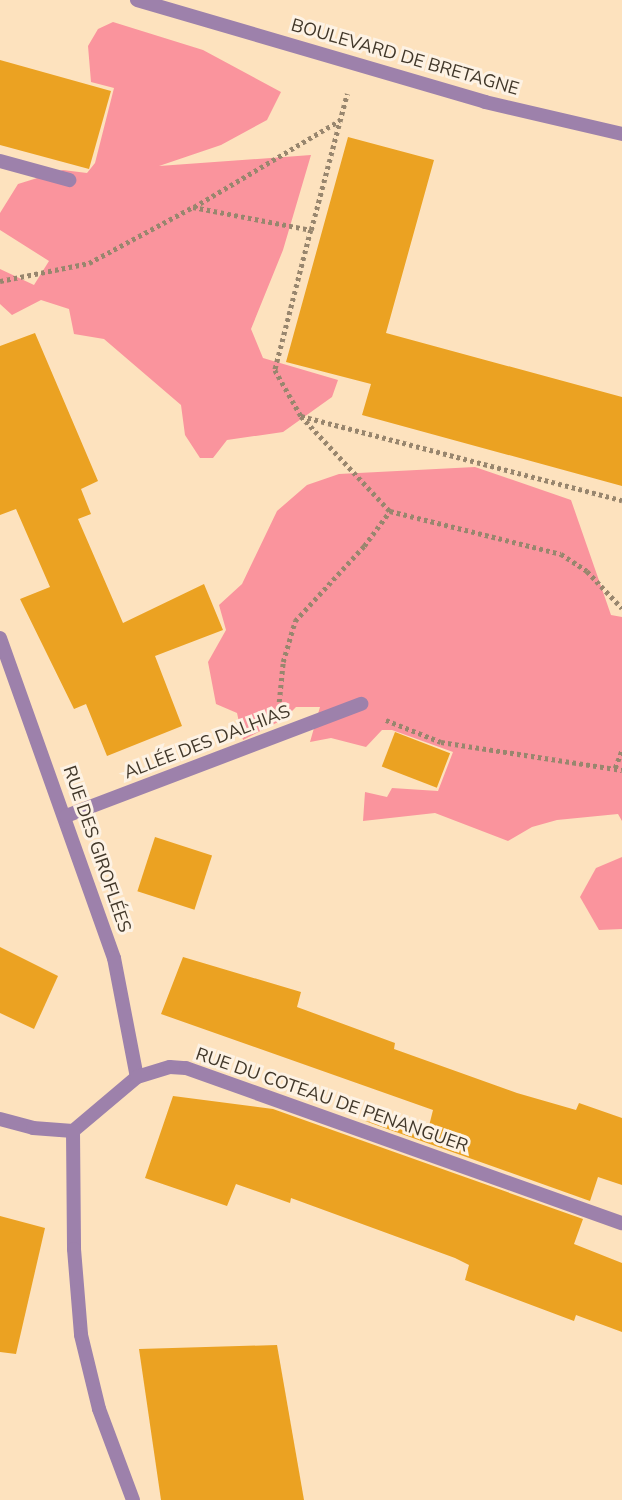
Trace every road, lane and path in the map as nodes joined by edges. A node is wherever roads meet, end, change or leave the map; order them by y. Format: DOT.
graph roads {
  1 [pos="137,0"];
  2 [pos="357,63"];
  3 [pos="339,121"];
  4 [pos="622,134"];
  5 [pos="0,161"];
  6 [pos="69,180"];
  7 [pos="193,207"];
  8 [pos="311,230"];
  9 [pos="0,281"];
  10 [pos="301,416"];
  11 [pos="622,500"];
  12 [pos="390,511"];
  13 [pos="622,608"];
  14 [pos="0,638"];
  15 [pos="5,663"];
  16 [pos="362,704"];
  17 [pos="277,735"];
  18 [pos="622,751"];
  19 [pos="614,768"];
  20 [pos="622,770"];
  21 [pos="66,816"];
  22 [pos="137,1077"];
  23 [pos="0,1119"];
  24 [pos="73,1131"];
  25 [pos="622,1223"];
  26 [pos="133,1500"];
  1 -- 2 [label="street, BOULEVARD DE BRETAGNE"];
  2 -- 3 [label="path"];
  2 -- 4 [label="street, BOULEVARD DE BRETAGNE"];
  3 -- 7 [label="path"];
  3 -- 8 [label="path"];
  5 -- 6 [label="street"];
  7 -- 8 [label="path"];
  7 -- 9 [label="path"];
  8 -- 10 [label="path"];
  10 -- 11 [label="path"];
  10 -- 12 [label="path"];
  12 -- 13 [label="path"];
  12 -- 17 [label="path"];
  14 -- 15 [label="street, RUE DES GIROFLÉES"];
  15 -- 21 [label="street, RUE DES GIROFLÉES"];
  16 -- 17 [label="street, ALLÉE DES DALHIAS"];
  16 -- 19 [label="path"];
  17 -- 21 [label="street, ALLÉE DES DALHIAS"];
  18 -- 19 [label="path"];
  19 -- 20 [label="path"];
  21 -- 22 [label="street, RUE DES GIROFLÉES"];
  22 -- 24 [label="street, RUE DU COTEAU DE PENANGUER"];
  22 -- 25 [label="street, RUE DU COTEAU DE PENANGUER"];
  23 -- 24 [label="street"];
  24 -- 26 [label="street"];
}
